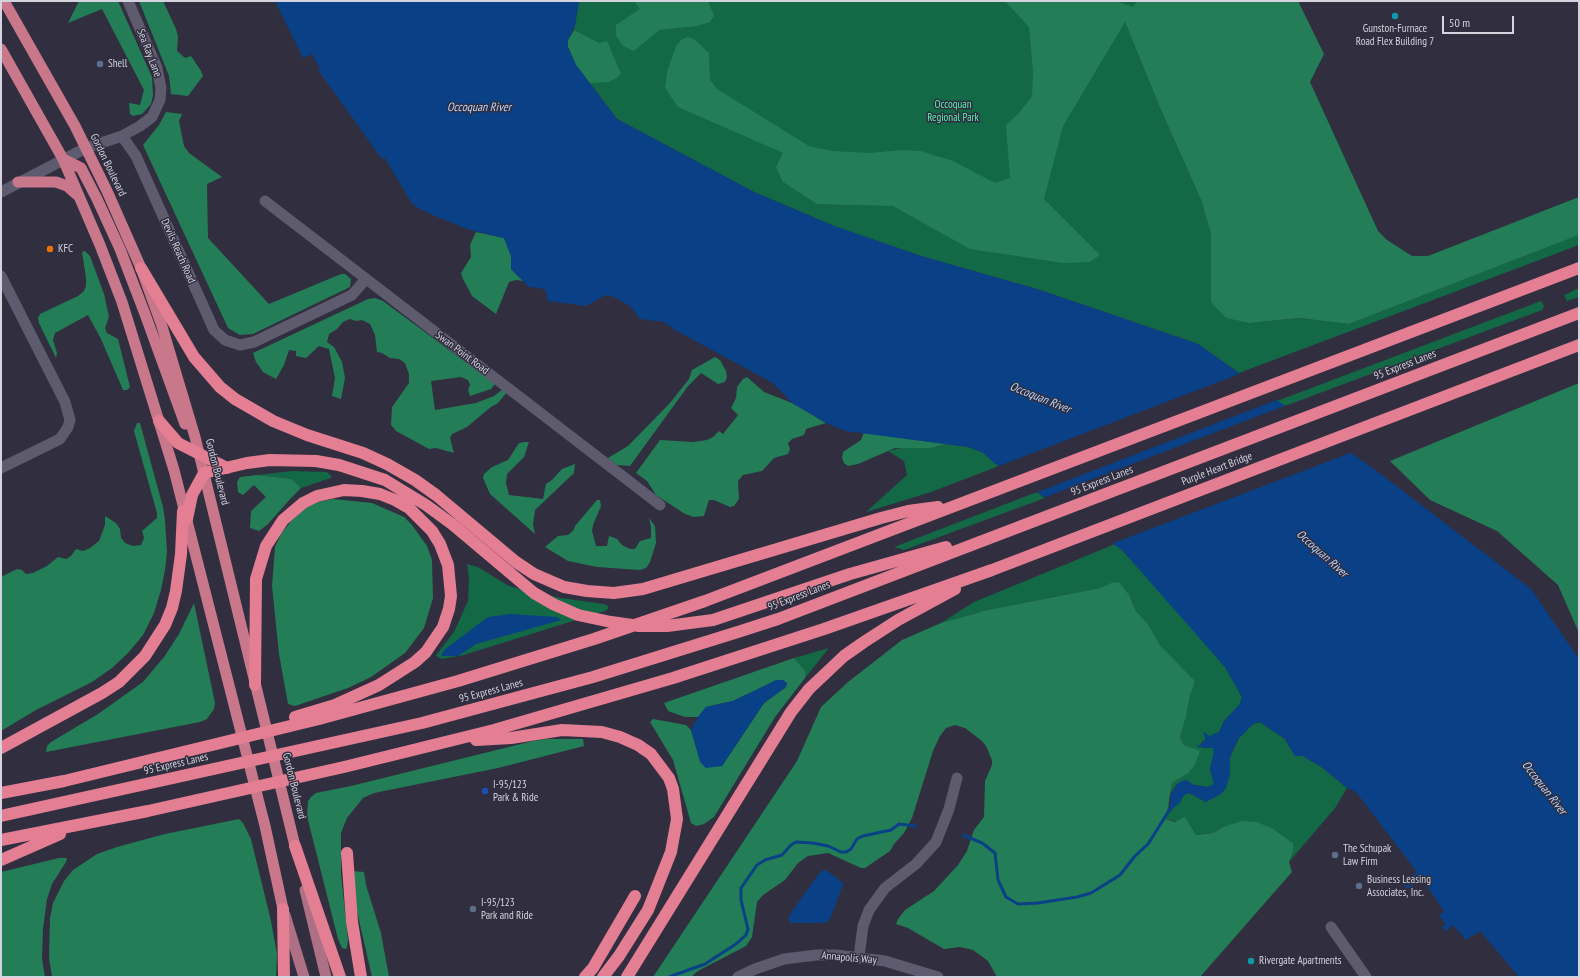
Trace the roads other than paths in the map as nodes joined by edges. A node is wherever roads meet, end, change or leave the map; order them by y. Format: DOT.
graph roads {
  1 [pos="4,1"];
  2 [pos="128,1"];
  3 [pos="1,49"];
  4 [pos="122,136"];
  5 [pos="86,148"];
  6 [pos="63,159"];
  7 [pos="18,182"];
  8 [pos="1,192"];
  9 [pos="81,200"];
  10 [pos="265,201"];
  11 [pos="1579,267"];
  12 [pos="141,268"];
  13 [pos="1,276"];
  14 [pos="366,279"];
  15 [pos="1579,312"];
  16 [pos="1579,345"];
  17 [pos="160,422"];
  18 [pos="195,437"];
  19 [pos="199,454"];
  20 [pos="1,468"];
  21 [pos="227,468"];
  22 [pos="204,473"];
  23 [pos="183,504"];
  24 [pos="660,505"];
  25 [pos="957,505"];
  26 [pos="187,519"];
  27 [pos="1007,530"];
  28 [pos="992,570"];
  29 [pos="255,685"];
  30 [pos="449,741"];
  31 [pos="1,748"];
  32 [pos="163,757"];
  33 [pos="957,778"];
  34 [pos="1,793"];
  35 [pos="1,816"];
  36 [pos="84,824"];
  37 [pos="1,840"];
  38 [pos="295,846"];
  39 [pos="347,853"];
  40 [pos="1,860"];
  41 [pos="635,896"];
  42 [pos="283,909"];
  43 [pos="1331,927"];
  44 [pos="859,957"];
  45 [pos="284,977"];
  46 [pos="304,977"];
  47 [pos="326,977"];
  48 [pos="340,977"];
  49 [pos="361,977"];
  50 [pos="585,977"];
  51 [pos="603,977"];
  52 [pos="627,977"];
  53 [pos="738,977"];
  54 [pos="938,977"];
  55 [pos="1366,977"];
  1 -- 5 [label="highway, Gordon Boulevard"];
  2 -- 4 [label="street, Sea Ray Lane"];
  3 -- 6 [label="highway"];
  4 -- 5 [label="street"];
  4 -- 14 [label="street, Devils Reach Road"];
  5 -- 6 [label="street"];
  5 -- 12 [label="highway, Gordon Boulevard"];
  6 -- 7 [label="street"];
  6 -- 9 [label="highway"];
  6 -- 18 [label="highway"];
  7 -- 8 [label="street"];
  7 -- 9 [label="highway"];
  9 -- 17 [label="highway"];
  10 -- 14 [label="street, Swan Point Road"];
  11 -- 25 [label="highway"];
  12 -- 18 [label="highway, Gordon Boulevard"];
  12 -- 25 [label="highway"];
  13 -- 20 [label="street"];
  14 -- 24 [label="street, Swan Point Road"];
  15 -- 27 [label="highway, 95 Express Lanes"];
  16 -- 28 [label="highway, Purple Heart Bridge"];
  17 -- 19 [label="highway"];
  17 -- 23 [label="highway"];
  18 -- 19 [label="highway, Gordon Boulevard"];
  19 -- 21 [label="highway"];
  19 -- 22 [label="highway, Gordon Boulevard"];
  21 -- 22 [label="highway"];
  21 -- 27 [label="highway"];
  22 -- 26 [label="highway"];
  22 -- 29 [label="highway, Gordon Boulevard"];
  23 -- 26 [label="highway"];
  23 -- 31 [label="highway"];
  25 -- 32 [label="highway"];
  26 -- 42 [label="highway"];
  27 -- 35 [label="highway, 95 Express Lanes"];
  28 -- 30 [label="highway"];
  28 -- 52 [label="highway"];
  29 -- 32 [label="highway"];
  29 -- 38 [label="highway, Gordon Boulevard"];
  30 -- 36 [label="highway"];
  30 -- 51 [label="highway"];
  32 -- 34 [label="highway"];
  33 -- 44 [label="street"];
  36 -- 37 [label="highway"];
  36 -- 40 [label="highway"];
  38 -- 47 [label="main road, Gordon Boulevard"];
  38 -- 48 [label="highway"];
  39 -- 49 [label="highway"];
  41 -- 50 [label="highway"];
  42 -- 45 [label="highway"];
  42 -- 46 [label="main road"];
  43 -- 55 [label="street"];
  44 -- 53 [label="street, Annapolis Way"];
  44 -- 54 [label="street, Annapolis Way"];
}
